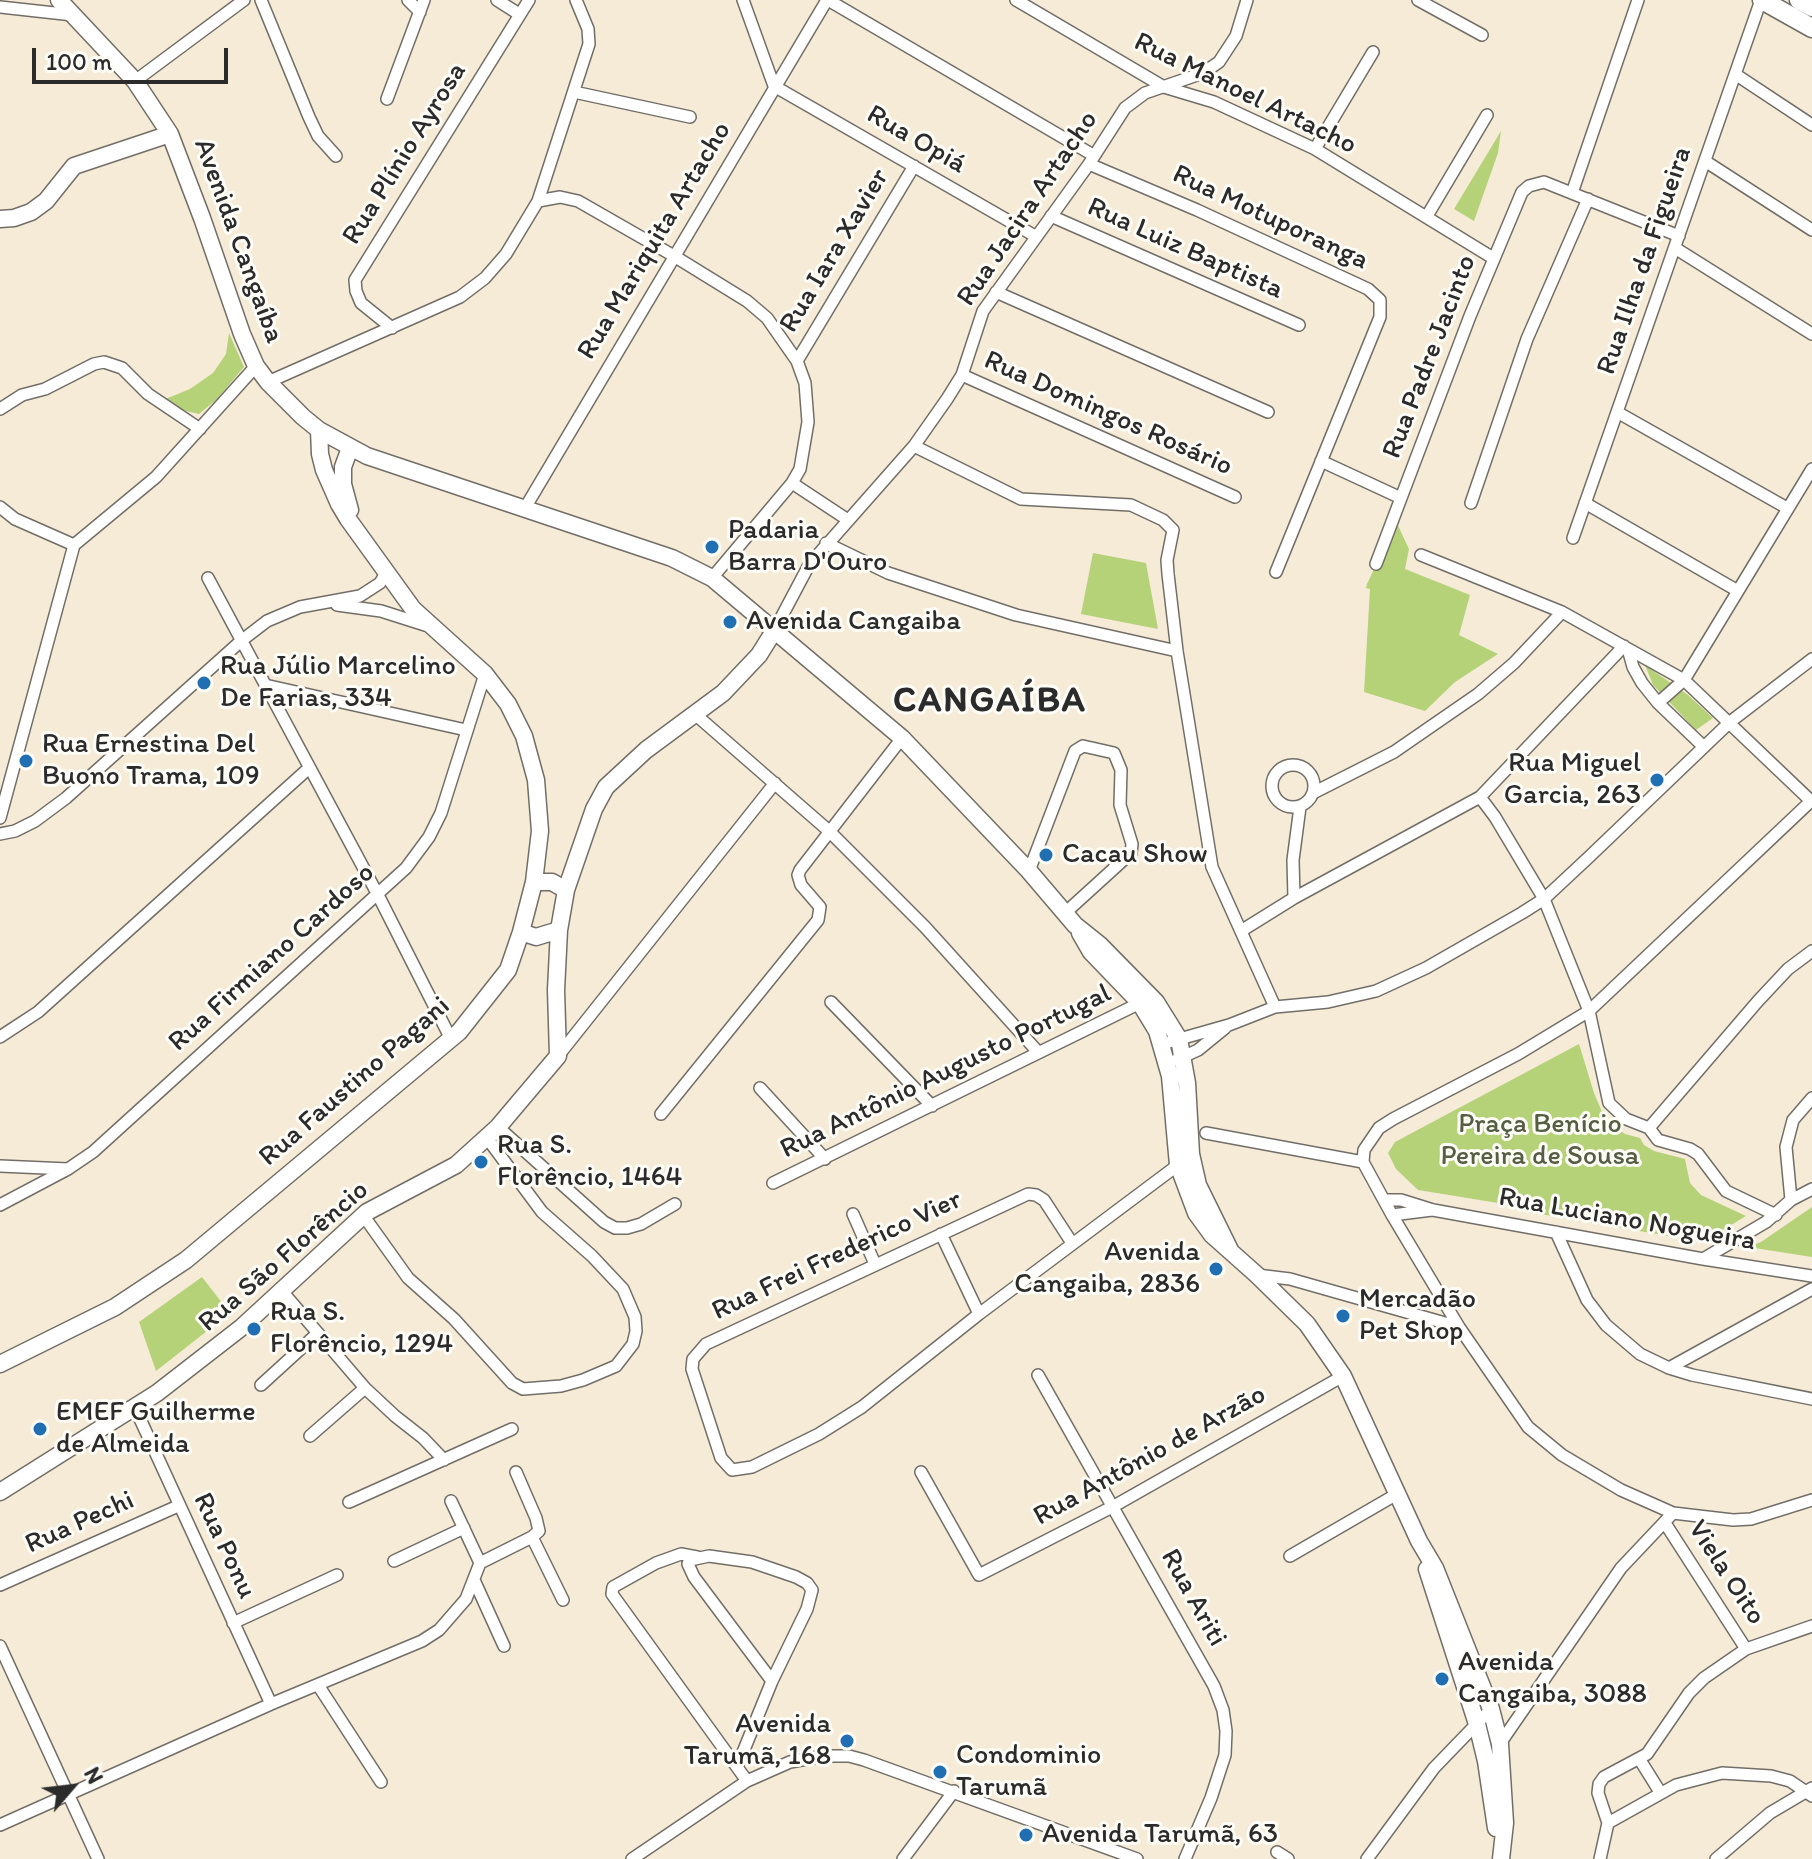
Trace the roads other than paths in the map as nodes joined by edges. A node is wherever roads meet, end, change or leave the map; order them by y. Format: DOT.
graph roads {
  1 [pos="59,0"];
  2 [pos="244,0"];
  3 [pos="261,0"];
  4 [pos="408,0"];
  5 [pos="497,0"];
  6 [pos="529,0"];
  7 [pos="576,0"];
  8 [pos="743,0"];
  9 [pos="828,0"];
  10 [pos="1016,0"];
  11 [pos="1247,0"];
  12 [pos="1638,0"];
  13 [pos="1762,0"];
  14 [pos="1799,0"];
  15 [pos="1425,2"];
  16 [pos="422,6"];
  17 [pos="0,7"];
  18 [pos="1812,7"];
  19 [pos="519,14"];
  20 [pos="73,15"];
  21 [pos="1812,28"];
  22 [pos="1482,35"];
  23 [pos="1373,52"];
  24 [pos="1735,74"];
  25 [pos="135,81"];
  26 [pos="774,86"];
  27 [pos="1164,87"];
  28 [pos="574,92"];
  29 [pos="387,99"];
  30 [pos="1487,115"];
  31 [pos="690,117"];
  32 [pos="1812,125"];
  33 [pos="170,134"];
  34 [pos="1315,149"];
  35 [pos="336,156"];
  36 [pos="1091,160"];
  37 [pos="1705,161"];
  38 [pos="914,166"];
  39 [pos="1572,193"];
  40 [pos="1588,199"];
  41 [pos="538,201"];
  42 [pos="1051,216"];
  43 [pos="1427,216"];
  44 [pos="0,219"];
  45 [pos="1812,230"];
  46 [pos="1035,236"];
  47 [pos="1677,242"];
  48 [pos="674,256"];
  49 [pos="1493,258"];
  50 [pos="996,292"];
  51 [pos="1299,325"];
  52 [pos="392,328"];
  53 [pos="1812,334"];
  54 [pos="797,361"];
  55 [pos="256,366"];
  56 [pos="962,375"];
  57 [pos="268,382"];
  58 [pos="0,409"];
  59 [pos="1268,412"];
  60 [pos="1617,412"];
  61 [pos="200,429"];
  62 [pos="319,430"];
  63 [pos="914,446"];
  64 [pos="350,448"];
  65 [pos="1321,461"];
  66 [pos="1812,469"];
  67 [pos="792,483"];
  68 [pos="1235,497"];
  69 [pos="1401,498"];
  70 [pos="1471,503"];
  71 [pos="1585,503"];
  72 [pos="0,507"];
  73 [pos="525,508"];
  74 [pos="1787,508"];
  75 [pos="848,520"];
  76 [pos="358,530"];
  77 [pos="1573,538"];
  78 [pos="826,543"];
  79 [pos="74,545"];
  80 [pos="1421,555"];
  81 [pos="1376,564"];
  82 [pos="1276,572"];
  83 [pos="386,573"];
  84 [pos="208,578"];
  85 [pos="712,578"];
  86 [pos="1738,591"];
  87 [pos="317,604"];
  88 [pos="1562,612"];
  89 [pos="432,627"];
  90 [pos="774,631"];
  91 [pos="241,641"];
  92 [pos="1626,648"];
  93 [pos="1177,651"];
  94 [pos="1812,659"];
  95 [pos="485,674"];
  96 [pos="1684,680"];
  97 [pos="265,685"];
  98 [pos="1658,703"];
  99 [pos="696,715"];
  100 [pos="1730,722"];
  101 [pos="466,730"];
  102 [pos="902,738"];
  103 [pos="1704,747"];
  104 [pos="309,768"];
  105 [pos="775,783"];
  106 [pos="1313,793"];
  107 [pos="1480,797"];
  108 [pos="1812,801"];
  109 [pos="1300,807"];
  110 [pos="0,818"];
  111 [pos="829,831"];
  112 [pos="0,834"];
  113 [pos="1029,871"];
  114 [pos="534,882"];
  115 [pos="566,890"];
  116 [pos="378,895"];
  117 [pos="1294,898"];
  118 [pos="1544,899"];
  119 [pos="1070,919"];
  120 [pos="559,930"];
  121 [pos="1241,931"];
  122 [pos="521,932"];
  123 [pos="1812,951"];
  124 [pos="831,1002"];
  125 [pos="1140,1003"];
  126 [pos="1275,1007"];
  127 [pos="1589,1011"];
  128 [pos="1229,1025"];
  129 [pos="0,1037"];
  130 [pos="451,1039"];
  131 [pos="1179,1039"];
  132 [pos="1162,1044"];
  133 [pos="1038,1052"];
  134 [pos="558,1056"];
  135 [pos="1174,1061"];
  136 [pos="760,1088"];
  137 [pos="1812,1098"];
  138 [pos="932,1106"];
  139 [pos="661,1114"];
  140 [pos="1649,1128"];
  141 [pos="493,1132"];
  142 [pos="1206,1133"];
  143 [pos="825,1159"];
  144 [pos="1363,1162"];
  145 [pos="1178,1165"];
  146 [pos="0,1166"];
  147 [pos="68,1169"];
  148 [pos="773,1183"];
  149 [pos="1812,1189"];
  150 [pos="1384,1200"];
  151 [pos="1791,1200"];
  152 [pos="675,1204"];
  153 [pos="0,1205"];
  154 [pos="1433,1210"];
  155 [pos="853,1214"];
  156 [pos="363,1215"];
  157 [pos="1392,1215"];
  158 [pos="1776,1215"];
  159 [pos="1556,1232"];
  160 [pos="941,1234"];
  161 [pos="1072,1243"];
  162 [pos="1230,1250"];
  163 [pos="1703,1259"];
  164 [pos="875,1264"];
  165 [pos="1257,1275"];
  166 [pos="1812,1276"];
  167 [pos="1812,1289"];
  168 [pos="281,1290"];
  169 [pos="979,1314"];
  170 [pos="1459,1327"];
  171 [pos="318,1333"];
  172 [pos="0,1364"];
  173 [pos="1669,1368"];
  174 [pos="1038,1375"];
  175 [pos="1343,1376"];
  176 [pos="261,1385"];
  177 [pos="365,1388"];
  178 [pos="1812,1399"];
  179 [pos="135,1408"];
  180 [pos="512,1429"];
  181 [pos="310,1436"];
  182 [pos="444,1460"];
  183 [pos="516,1472"];
  184 [pos="921,1472"];
  185 [pos="0,1492"];
  186 [pos="1397,1494"];
  187 [pos="1812,1500"];
  188 [pos="451,1501"];
  189 [pos="349,1502"];
  190 [pos="178,1506"];
  191 [pos="1114,1506"];
  192 [pos="1669,1518"];
  193 [pos="464,1528"];
  194 [pos="532,1537"];
  195 [pos="1419,1541"];
  196 [pos="1290,1556"];
  197 [pos="697,1557"];
  198 [pos="394,1561"];
  199 [pos="480,1563"];
  200 [pos="337,1575"];
  201 [pos="473,1580"];
  202 [pos="0,1585"];
  203 [pos="563,1600"];
  204 [pos="233,1623"];
  205 [pos="1812,1626"];
  206 [pos="0,1646"];
  207 [pos="504,1646"];
  208 [pos="1746,1649"];
  209 [pos="772,1681"];
  210 [pos="318,1685"];
  211 [pos="271,1704"];
  212 [pos="1491,1709"];
  213 [pos="1477,1724"];
  214 [pos="1500,1744"];
  215 [pos="1640,1760"];
  216 [pos="1486,1761"];
  217 [pos="737,1767"];
  218 [pos="747,1781"];
  219 [pos="381,1782"];
  220 [pos="954,1791"];
  221 [pos="1660,1792"];
  222 [pos="1810,1792"];
  223 [pos="68,1794"];
  224 [pos="1608,1823"];
  225 [pos="0,1825"];
  226 [pos="1277,1852"];
  227 [pos="98,1859"];
  228 [pos="632,1859"];
  229 [pos="903,1859"];
  230 [pos="1137,1859"];
  231 [pos="1185,1859"];
  232 [pos="1288,1859"];
  233 [pos="1367,1859"];
  234 [pos="1501,1859"];
  235 [pos="1600,1859"];
  236 [pos="1716,1859"];
  1 -- 20 [label="main road, Avenida Cangaíba"];
  2 -- 25 [label="street"];
  3 -- 35 [label="street"];
  4 -- 16 [label="street"];
  5 -- 19 [label="street"];
  6 -- 19 [label="street, Rua Plínio Ayrosa"];
  7 -- 28 [label="street"];
  8 -- 26 [label="street"];
  9 -- 26 [label="street, Rua Mariquita Artacho"];
  9 -- 36 [label="street"];
  10 -- 27 [label="street, Rua Manoel Artacho"];
  11 -- 27 [label="street, Rua Jacira Artacho"];
  12 -- 39 [label="street"];
  13 -- 21 [label="main road"];
  13 -- 24 [label="street, Rua Ilha da Figueira"];
  14 -- 18 [label="main road"];
  15 -- 22 [label="street"];
  16 -- 29 [label="street"];
  17 -- 20 [label="street"];
  19 -- 52 [label="street, Rua Plínio Ayrosa"];
  20 -- 25 [label="main road, Avenida Cangaíba"];
  23 -- 34 [label="street"];
  24 -- 32 [label="street"];
  24 -- 37 [label="street, Rua Ilha da Figueira"];
  25 -- 33 [label="main road, Avenida Cangaíba"];
  26 -- 38 [label="street, Rua Opiá"];
  26 -- 48 [label="street, Rua Mariquita Artacho"];
  27 -- 34 [label="street, Rua Manoel Artacho"];
  27 -- 36 [label="street, Rua Jacira Artacho"];
  28 -- 31 [label="street"];
  28 -- 41 [label="street"];
  30 -- 43 [label="street"];
  33 -- 44 [label="main road"];
  33 -- 55 [label="main road, Avenida Cangaíba"];
  34 -- 43 [label="street, Rua Manoel Artacho"];
  36 -- 42 [label="street, Rua Jacira Artacho"];
  36 -- 65 [label="street, Rua Motuporanga"];
  37 -- 45 [label="street"];
  37 -- 47 [label="street, Rua Ilha da Figueira"];
  38 -- 46 [label="street, Rua Opiá"];
  38 -- 54 [label="street, Rua Iara Xavier"];
  39 -- 40 [label="street"];
  39 -- 49 [label="street, Rua Padre Jacinto"];
  40 -- 47 [label="street"];
  40 -- 70 [label="street"];
  41 -- 48 [label="street"];
  41 -- 52 [label="street"];
  42 -- 46 [label="street, Rua Jacira Artacho"];
  42 -- 51 [label="street, Rua Luiz Baptista"];
  43 -- 49 [label="street, Rua Manoel Artacho"];
  46 -- 50 [label="street, Rua Jacira Artacho"];
  47 -- 53 [label="street"];
  47 -- 60 [label="street, Rua Ilha da Figueira"];
  48 -- 54 [label="street"];
  48 -- 73 [label="street, Rua Mariquita Artacho"];
  49 -- 69 [label="street, Rua Padre Jacinto"];
  50 -- 56 [label="street, Rua Jacira Artacho"];
  50 -- 59 [label="street"];
  52 -- 57 [label="street"];
  54 -- 67 [label="street"];
  55 -- 57 [label="main road, Avenida Cangaíba"];
  55 -- 61 [label="street"];
  56 -- 63 [label="street, Rua Jacira Artacho"];
  56 -- 68 [label="street, Rua Domingos Rosário"];
  57 -- 62 [label="main road, Avenida Cangaíba"];
  58 -- 61 [label="street"];
  60 -- 71 [label="street, Rua Ilha da Figueira"];
  60 -- 74 [label="street"];
  61 -- 79 [label="street"];
  62 -- 64 [label="main road, Avenida Cangaíba"];
  62 -- 76 [label="main road, Rua Faustino Pagani"];
  63 -- 75 [label="street, Rua Jacira Artacho"];
  63 -- 93 [label="street"];
  64 -- 73 [label="main road, Avenida Cangaíba"];
  64 -- 76 [label="main road, Rua Faustino Pagani"];
  65 -- 69 [label="street"];
  65 -- 82 [label="street, Rua Motuporanga"];
  66 -- 74 [label="street"];
  67 -- 75 [label="street"];
  67 -- 85 [label="street"];
  69 -- 81 [label="street, Rua Padre Jacinto"];
  71 -- 77 [label="street, Rua Ilha da Figueira"];
  71 -- 86 [label="street"];
  72 -- 79 [label="street"];
  73 -- 85 [label="main road, Avenida Cangaíba"];
  74 -- 86 [label="street"];
  75 -- 78 [label="street, Rua Jacira Artacho"];
  76 -- 83 [label="main road, Rua Faustino Pagani"];
  78 -- 90 [label="street, Rua Jacira Artacho"];
  78 -- 93 [label="street"];
  79 -- 110 [label="street"];
  80 -- 88 [label="street"];
  83 -- 87 [label="street"];
  83 -- 89 [label="main road, Rua Faustino Pagani"];
  84 -- 91 [label="street"];
  85 -- 90 [label="main road, Avenida Cangaíba"];
  86 -- 96 [label="street"];
  87 -- 89 [label="street"];
  87 -- 91 [label="street"];
  88 -- 92 [label="street"];
  88 -- 106 [label="street"];
  89 -- 95 [label="main road, Rua Faustino Pagani"];
  90 -- 99 [label="main road"];
  90 -- 102 [label="main road"];
  91 -- 97 [label="street"];
  91 -- 112 [label="street"];
  92 -- 96 [label="street"];
  92 -- 98 [label="street"];
  92 -- 107 [label="street"];
  93 -- 121 [label="street"];
  94 -- 100 [label="street"];
  95 -- 101 [label="street, Rua Firmiano Cardoso"];
  95 -- 114 [label="main road, Rua Faustino Pagani"];
  96 -- 98 [label="street"];
  96 -- 100 [label="street"];
  97 -- 101 [label="street"];
  97 -- 104 [label="street"];
  98 -- 103 [label="street"];
  99 -- 105 [label="street"];
  99 -- 115 [label="main road"];
  100 -- 103 [label="street"];
  100 -- 108 [label="street"];
  101 -- 116 [label="street, Rua Firmiano Cardoso"];
  102 -- 111 [label="street"];
  102 -- 113 [label="main road"];
  103 -- 118 [label="street"];
  104 -- 116 [label="street"];
  104 -- 129 [label="street"];
  105 -- 111 [label="street"];
  105 -- 134 [label="street"];
  106 -- 109 [label="street"];
  106 -- 109 [label="street"];
  107 -- 117 [label="street"];
  107 -- 118 [label="street"];
  108 -- 127 [label="street"];
  109 -- 117 [label="street"];
  111 -- 133 [label="street"];
  111 -- 139 [label="street"];
  113 -- 119 [label="main road"];
  113 -- 119 [label="street"];
  114 -- 115 [label="main road"];
  114 -- 122 [label="main road, Rua Faustino Pagani"];
  115 -- 120 [label="main road"];
  116 -- 130 [label="street"];
  116 -- 147 [label="street, Rua Firmiano Cardoso"];
  117 -- 121 [label="street"];
  118 -- 126 [label="street"];
  118 -- 127 [label="street"];
  119 -- 125 [label="main road"];
  119 -- 131 [label="main road"];
  120 -- 122 [label="main road"];
  120 -- 134 [label="main road"];
  121 -- 126 [label="street"];
  122 -- 130 [label="main road, Rua Faustino Pagani"];
  123 -- 140 [label="street"];
  124 -- 138 [label="street"];
  125 -- 132 [label="main road"];
  125 -- 133 [label="street, Rua Antônio Augusto Portugal"];
  126 -- 128 [label="street"];
  127 -- 140 [label="street"];
  127 -- 144 [label="street"];
  128 -- 131 [label="street"];
  128 -- 135 [label="street"];
  130 -- 172 [label="main road, Rua Faustino Pagani"];
  131 -- 132 [label="street"];
  131 -- 135 [label="main road"];
  132 -- 135 [label="main road"];
  133 -- 138 [label="street, Rua Antônio Augusto Portugal"];
  134 -- 141 [label="main road, Rua São Florêncio"];
  135 -- 145 [label="main road"];
  135 -- 162 [label="main road"];
  136 -- 143 [label="street"];
  137 -- 151 [label="street"];
  138 -- 143 [label="street, Rua Antônio Augusto Portugal"];
  140 -- 158 [label="street"];
  141 -- 152 [label="street"];
  141 -- 156 [label="main road, Rua São Florêncio"];
  141 -- 156 [label="street"];
  142 -- 144 [label="street"];
  143 -- 148 [label="street, Rua Antônio Augusto Portugal"];
  144 -- 150 [label="street"];
  145 -- 161 [label="street"];
  145 -- 162 [label="main road"];
  146 -- 147 [label="street"];
  147 -- 153 [label="street, Rua Firmiano Cardoso"];
  149 -- 151 [label="street"];
  150 -- 154 [label="street, Rua Luciano Nogueira"];
  150 -- 157 [label="street"];
  151 -- 158 [label="street"];
  154 -- 157 [label="street, Rua Luciano Nogueira"];
  154 -- 159 [label="street, Rua Luciano Nogueira"];
  155 -- 164 [label="street"];
  156 -- 168 [label="main road, Rua São Florêncio"];
  157 -- 170 [label="street"];
  158 -- 163 [label="street"];
  159 -- 163 [label="street, Rua Luciano Nogueira"];
  159 -- 173 [label="street"];
  160 -- 161 [label="street, Rua Frei Frederico Vier"];
  160 -- 164 [label="street, Rua Frei Frederico Vier"];
  160 -- 169 [label="street"];
  161 -- 169 [label="street"];
  162 -- 165 [label="main road"];
  163 -- 166 [label="street, Rua Luciano Nogueira"];
  164 -- 169 [label="street, Rua Frei Frederico Vier"];
  165 -- 170 [label="street"];
  165 -- 175 [label="main road"];
  167 -- 173 [label="street"];
  168 -- 171 [label="street"];
  168 -- 179 [label="main road, Rua São Florêncio"];
  170 -- 192 [label="street"];
  171 -- 176 [label="street"];
  171 -- 177 [label="street"];
  173 -- 178 [label="street"];
  174 -- 191 [label="street, Rua Ariti"];
  175 -- 186 [label="main road"];
  175 -- 191 [label="street, Rua Antônio de Arzão"];
  177 -- 181 [label="street"];
  177 -- 182 [label="street"];
  179 -- 185 [label="main road, Rua São Florêncio"];
  179 -- 190 [label="street, Rua Ponu"];
  180 -- 182 [label="street"];
  182 -- 189 [label="street"];
  183 -- 194 [label="street"];
  184 -- 191 [label="street, Rua Antônio de Arzão"];
  186 -- 195 [label="main road"];
  186 -- 196 [label="street"];
  187 -- 192 [label="street"];
  188 -- 193 [label="street"];
  190 -- 202 [label="street, Rua Pechi"];
  190 -- 204 [label="street, Rua Ponu"];
  191 -- 231 [label="street, Rua Ariti"];
  192 -- 208 [label="street, Viela Oito"];
  192 -- 214 [label="street"];
  193 -- 198 [label="street"];
  193 -- 199 [label="street"];
  194 -- 199 [label="street"];
  194 -- 203 [label="street"];
  195 -- 212 [label="main road"];
  195 -- 213 [label="main road"];
  197 -- 209 [label="street"];
  197 -- 209 [label="street"];
  197 -- 217 [label="street"];
  199 -- 201 [label="street"];
  200 -- 204 [label="street"];
  201 -- 207 [label="street"];
  201 -- 210 [label="street"];
  204 -- 211 [label="street, Rua Ponu"];
  205 -- 208 [label="street"];
  206 -- 223 [label="street"];
  208 -- 215 [label="street"];
  209 -- 217 [label="street"];
  210 -- 211 [label="street"];
  210 -- 219 [label="street"];
  211 -- 223 [label="street"];
  212 -- 213 [label="street"];
  212 -- 214 [label="main road"];
  213 -- 216 [label="main road"];
  213 -- 233 [label="street"];
  214 -- 216 [label="street"];
  214 -- 234 [label="main road"];
  215 -- 221 [label="street"];
  215 -- 224 [label="street"];
  216 -- 234 [label="main road"];
  217 -- 218 [label="street"];
  218 -- 220 [label="street"];
  218 -- 228 [label="street"];
  220 -- 229 [label="street"];
  220 -- 230 [label="street"];
  221 -- 222 [label="street"];
  221 -- 224 [label="street"];
  222 -- 236 [label="street"];
  223 -- 225 [label="street"];
  223 -- 227 [label="street"];
  224 -- 235 [label="street"];
  226 -- 232 [label="street"];
}
